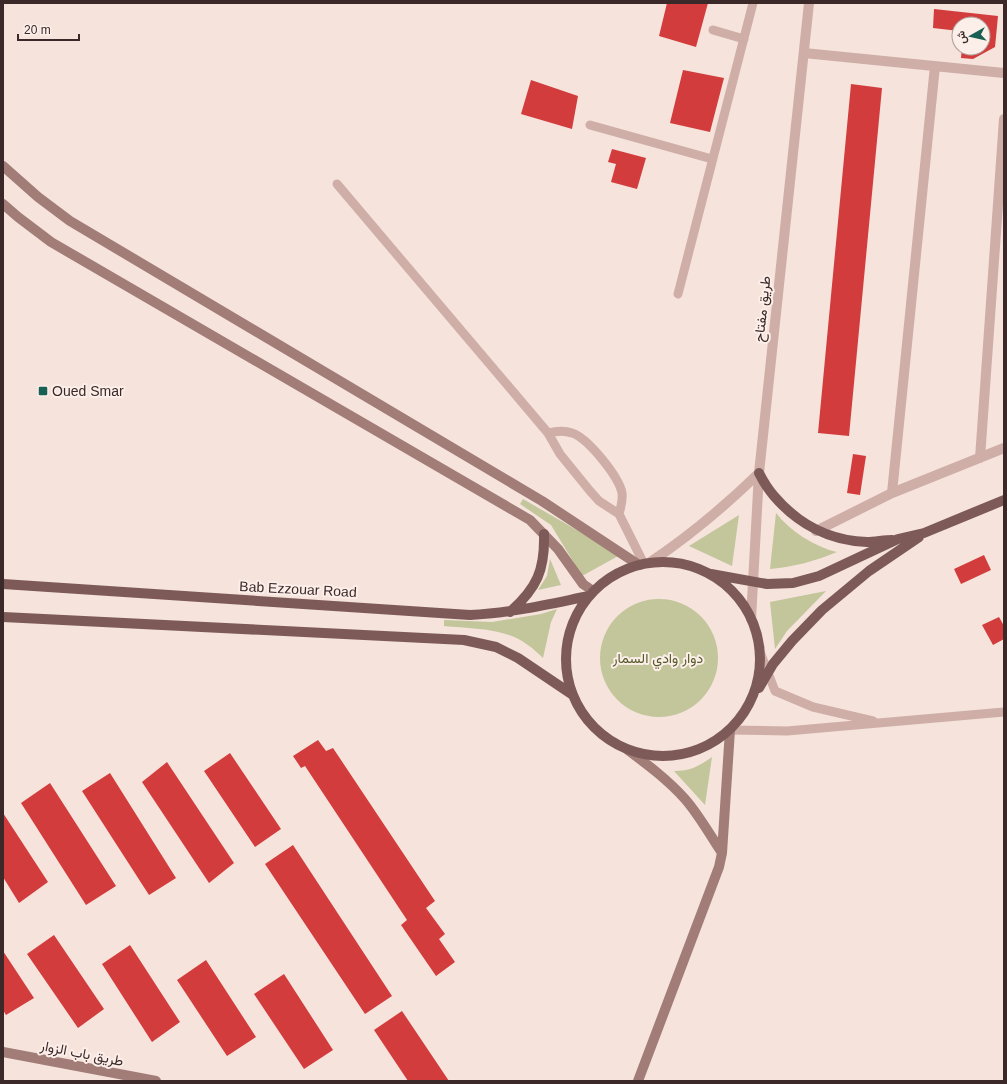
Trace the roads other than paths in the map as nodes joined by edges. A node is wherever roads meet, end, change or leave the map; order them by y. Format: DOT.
graph roads {
  1 [pos="753,3"];
  2 [pos="809,3"];
  3 [pos="714,30"];
  4 [pos="744,39"];
  5 [pos="804,53"];
  6 [pos="935,66"];
  7 [pos="1004,73"];
  8 [pos="1004,119"];
  9 [pos="590,125"];
  10 [pos="712,159"];
  11 [pos="3,166"];
  12 [pos="337,184"];
  13 [pos="3,204"];
  14 [pos="678,294"];
  15 [pos="548,433"];
  16 [pos="1004,448"];
  17 [pos="980,458"];
  18 [pos="759,473"];
  19 [pos="892,493"];
  20 [pos="1004,500"];
  21 [pos="619,514"];
  22 [pos="816,531"];
  23 [pos="924,533"];
  24 [pos="544,534"];
  25 [pos="898,539"];
  26 [pos="644,564"];
  27 [pos="710,574"];
  28 [pos="752,582"];
  29 [pos="3,584"];
  30 [pos="591,594"];
  31 [pos="510,612"];
  32 [pos="3,617"];
  33 [pos="751,619"];
  34 [pos="759,649"];
  35 [pos="767,673"];
  36 [pos="573,695"];
  37 [pos="747,709"];
  38 [pos="1004,712"];
  39 [pos="884,723"];
  40 [pos="730,730"];
  41 [pos="628,750"];
  42 [pos="722,853"];
  43 [pos="3,1052"];
  44 [pos="156,1081"];
  45 [pos="638,1081"];
  1 -- 4 [label="lane"];
  2 -- 5 [label="street, طريق مفتاح"];
  3 -- 4 [label="lane"];
  4 -- 10 [label="lane"];
  5 -- 6 [label="street"];
  5 -- 18 [label="street, طريق مفتاح"];
  6 -- 7 [label="street"];
  6 -- 19 [label="street"];
  8 -- 17 [label="street"];
  9 -- 10 [label="lane"];
  10 -- 14 [label="lane"];
  11 -- 26 [label="main road"];
  12 -- 15 [label="lane"];
  13 -- 24 [label="main road"];
  15 -- 21 [label="lane"];
  15 -- 21 [label="lane"];
  16 -- 17 [label="street"];
  17 -- 19 [label="street"];
  18 -- 22 [label="main road"];
  18 -- 26 [label="street"];
  18 -- 28 [label="street, طريق مفتاح"];
  19 -- 22 [label="street"];
  20 -- 23 [label="main road"];
  21 -- 26 [label="lane"];
  22 -- 25 [label="main road"];
  23 -- 25 [label="main road"];
  23 -- 35 [label="main road"];
  24 -- 30 [label="main road"];
  24 -- 31 [label="main road"];
  25 -- 28 [label="main road"];
  26 -- 27 [label="main road"];
  26 -- 30 [label="main road"];
  27 -- 28 [label="main road"];
  27 -- 33 [label="main road"];
  28 -- 33 [label="street, طريق مفتاح"];
  29 -- 31 [label="main road, Bab Ezzouar Road"];
  30 -- 31 [label="main road, Bab Ezzouar Road"];
  30 -- 36 [label="main road"];
  32 -- 36 [label="main road"];
  33 -- 34 [label="main road"];
  34 -- 35 [label="lane"];
  34 -- 37 [label="main road"];
  35 -- 37 [label="main road"];
  35 -- 39 [label="lane"];
  36 -- 41 [label="main road"];
  37 -- 40 [label="main road"];
  38 -- 39 [label="lane"];
  39 -- 40 [label="lane"];
  40 -- 41 [label="main road"];
  40 -- 42 [label="main road"];
  41 -- 42 [label="main road"];
  42 -- 45 [label="main road"];
  43 -- 44 [label="main road, طريق باب الزوار"];
}
